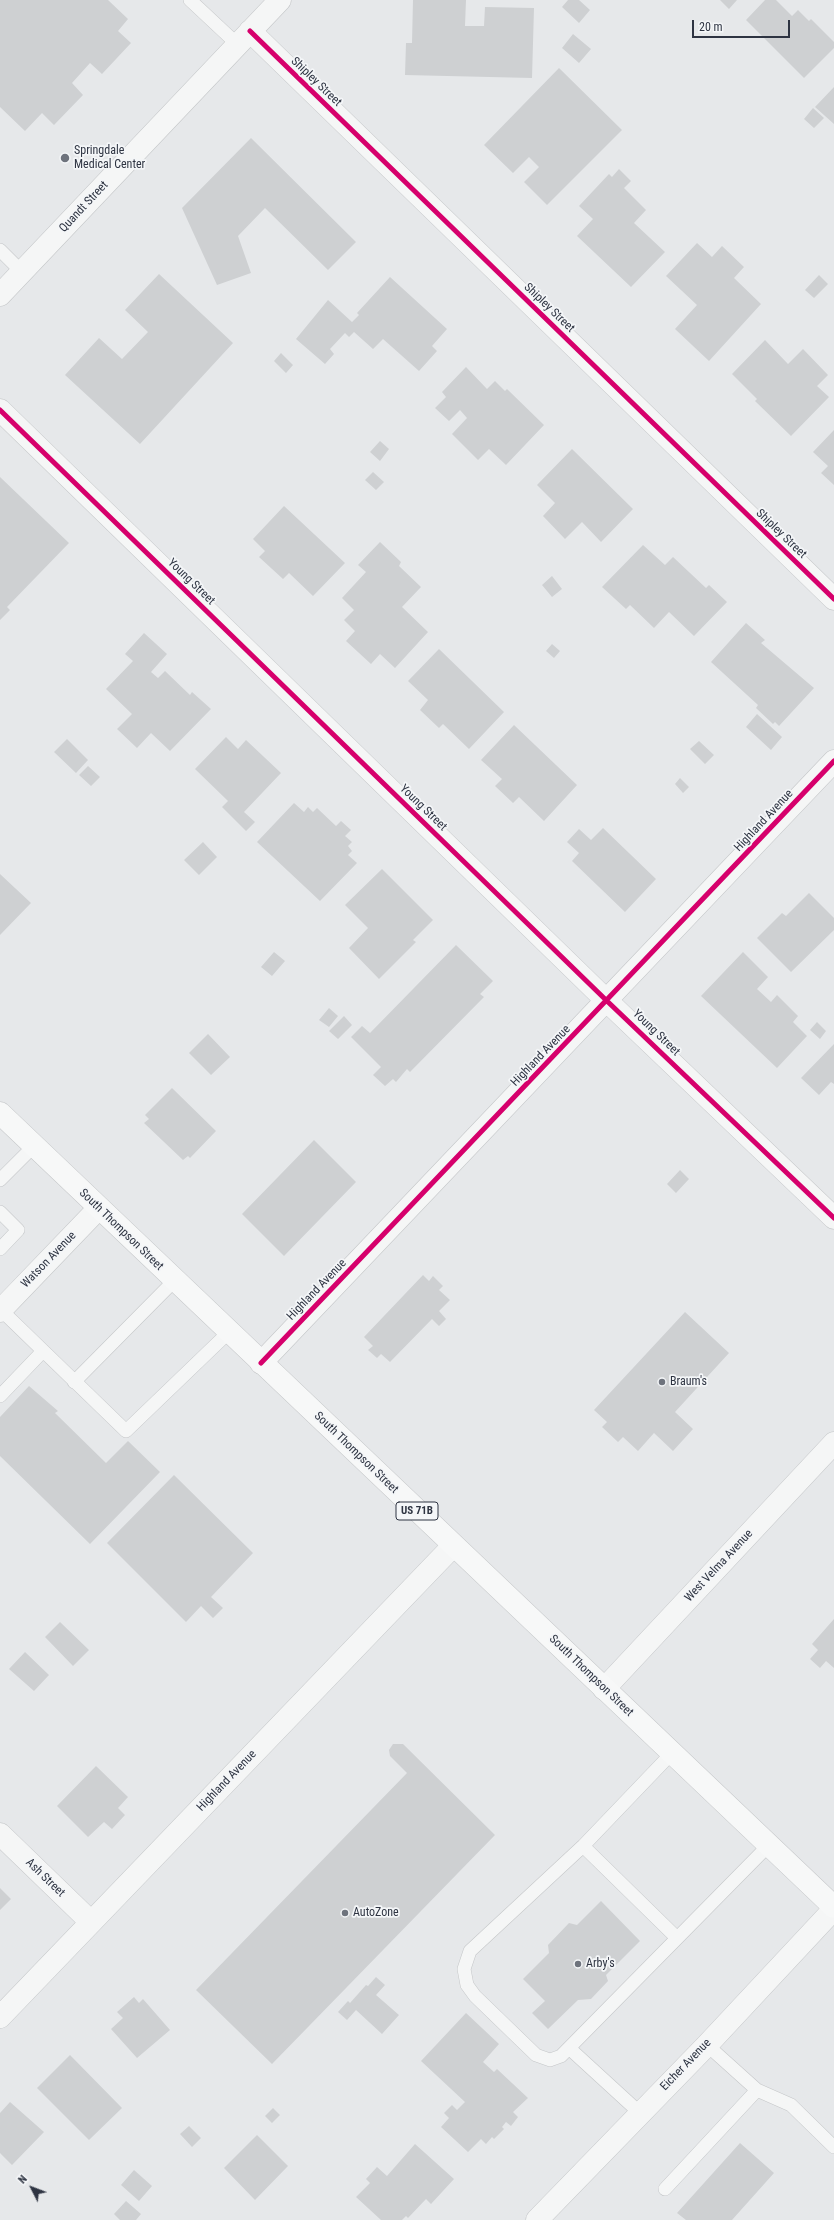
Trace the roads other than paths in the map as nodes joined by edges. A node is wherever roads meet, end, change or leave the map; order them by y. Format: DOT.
graph roads {
  1 [pos="190,0"];
  2 [pos="280,0"];
  3 [pos="243,38"];
  4 [pos="0,250"];
  5 [pos="22,272"];
  6 [pos="0,295"];
  7 [pos="0,410"];
  8 [pos="834,599"];
  9 [pos="834,761"];
  10 [pos="607,1001"];
  11 [pos="0,1113"];
  12 [pos="34,1146"];
  13 [pos="0,1180"];
  14 [pos="98,1209"];
  15 [pos="0,1212"];
  16 [pos="834,1218"];
  17 [pos="0,1249"];
  18 [pos="174,1281"];
  19 [pos="1,1311"];
  20 [pos="229,1332"];
  21 [pos="43,1351"];
  22 [pos="261,1363"];
  23 [pos="74,1382"];
  24 [pos="0,1396"];
  25 [pos="834,1443"];
  26 [pos="454,1546"];
  27 [pos="604,1689"];
  28 [pos="672,1753"];
  29 [pos="0,1834"];
  30 [pos="769,1845"];
  31 [pos="583,1846"];
  32 [pos="834,1908"];
  33 [pos="91,1922"];
  34 [pos="677,1938"];
  35 [pos="0,2017"];
  36 [pos="707,2045"];
  37 [pos="569,2048"];
  38 [pos="757,2090"];
  39 [pos="640,2113"];
  40 [pos="834,2147"];
  41 [pos="665,2189"];
  42 [pos="537,2220"];
  1 -- 3 [label="lane"];
  2 -- 3 [label="street, Quandt Street"];
  3 -- 5 [label="street, Quandt Street"];
  3 -- 8 [label="street, Shipley Street"];
  4 -- 5 [label="lane"];
  5 -- 6 [label="street, Quandt Street"];
  7 -- 10 [label="street, Young Street"];
  9 -- 10 [label="street, Highland Avenue"];
  10 -- 16 [label="street, Young Street"];
  10 -- 22 [label="street, Highland Avenue"];
  11 -- 12 [label="main road, South Thompson Street / US 71B"];
  12 -- 13 [label="lane"];
  12 -- 14 [label="main road, South Thompson Street / US 71B"];
  14 -- 18 [label="main road, South Thompson Street / US 71B"];
  14 -- 19 [label="street, Watson Avenue"];
  15 -- 17 [label="lane"];
  18 -- 20 [label="main road, South Thompson Street / US 71B"];
  18 -- 23 [label="lane"];
  19 -- 21 [label="lane"];
  20 -- 22 [label="main road, South Thompson Street / US 71B"];
  20 -- 23 [label="lane"];
  21 -- 23 [label="lane"];
  21 -- 24 [label="lane"];
  22 -- 26 [label="main road, South Thompson Street / US 71B"];
  25 -- 27 [label="street, West Velma Avenue"];
  26 -- 27 [label="main road, South Thompson Street / US 71B"];
  26 -- 33 [label="street, Highland Avenue"];
  27 -- 28 [label="main road, South Thompson Street / US 71B"];
  28 -- 30 [label="main road, South Thompson Street / US 71B"];
  28 -- 31 [label="lane"];
  29 -- 33 [label="street, Ash Street"];
  30 -- 32 [label="main road, South Thompson Street / US 71B"];
  30 -- 34 [label="lane"];
  31 -- 34 [label="lane"];
  31 -- 37 [label="lane"];
  32 -- 36 [label="street, Eicher Avenue"];
  33 -- 35 [label="street, Highland Avenue"];
  34 -- 37 [label="lane"];
  36 -- 38 [label="lane"];
  36 -- 39 [label="street, Eicher Avenue"];
  37 -- 39 [label="lane"];
  38 -- 40 [label="lane"];
  38 -- 41 [label="lane"];
  39 -- 42 [label="street, Eicher Avenue"];
}
